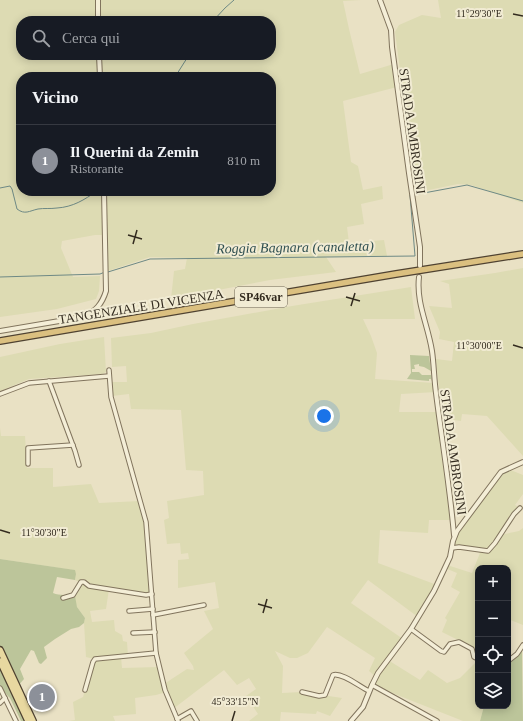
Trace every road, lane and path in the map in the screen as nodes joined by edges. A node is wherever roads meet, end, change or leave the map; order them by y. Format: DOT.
graph roads {
  1 [pos="98,0"];
  2 [pos="380,0"];
  3 [pos="98,16"];
  4 [pos="100,60"];
  5 [pos="100,72"];
  6 [pos="104,196"];
  7 [pos="523,254"];
  8 [pos="420,266"];
  9 [pos="419,277"];
  10 [pos="0,331"];
  11 [pos="0,341"];
  12 [pos="109,370"];
  13 [pos="109,376"];
  14 [pos="49,381"];
  15 [pos="0,394"];
  16 [pos="73,445"];
  17 [pos="523,462"];
  18 [pos="28,464"];
  19 [pos="79,465"];
  20 [pos="520,508"];
  21 [pos="454,536"];
  22 [pos="452,548"];
  23 [pos="152,594"];
  24 [pos="63,598"];
  25 [pos="204,605"];
  26 [pos="153,609"];
  27 [pos="129,611"];
  28 [pos="153,615"];
  29 [pos="411,629"];
  30 [pos="155,632"];
  31 [pos="133,634"];
  32 [pos="523,645"];
  33 [pos="0,650"];
  34 [pos="156,654"];
  35 [pos="475,658"];
  36 [pos="511,659"];
  37 [pos="0,661"];
  38 [pos="372,685"];
  39 [pos="0,688"];
  40 [pos="85,690"];
  41 [pos="369,691"];
  42 [pos="302,692"];
  43 [pos="5,698"];
  44 [pos="0,703"];
  45 [pos="177,720"];
  46 [pos="16,721"];
  47 [pos="28,721"];
  48 [pos="34,721"];
  49 [pos="198,721"];
  50 [pos="350,721"];
  51 [pos="437,721"];
  1 -- 3 [label="street"];
  2 -- 8 [label="street, STRADA AMBROSINI"];
  4 -- 5 [label="street"];
  6 -- 10 [label="street"];
  7 -- 11 [label="highway, TANGENZIALE DI VICENZA / SP46var"];
  9 -- 21 [label="street, STRADA AMBROSINI"];
  12 -- 13 [label="street"];
  13 -- 14 [label="street"];
  13 -- 23 [label="street"];
  14 -- 15 [label="street"];
  14 -- 16 [label="street"];
  16 -- 18 [label="street"];
  16 -- 19 [label="street"];
  17 -- 21 [label="street"];
  20 -- 22 [label="street"];
  21 -- 22 [label="street"];
  22 -- 29 [label="street"];
  23 -- 24 [label="street"];
  23 -- 26 [label="street"];
  25 -- 28 [label="street"];
  26 -- 27 [label="street"];
  26 -- 28 [label="street"];
  28 -- 30 [label="street"];
  29 -- 35 [label="street"];
  29 -- 38 [label="street"];
  30 -- 31 [label="street"];
  30 -- 34 [label="street"];
  32 -- 36 [label="street"];
  33 -- 48 [label="main road"];
  34 -- 40 [label="street"];
  34 -- 45 [label="street"];
  37 -- 47 [label="main road"];
  38 -- 41 [label="street"];
  38 -- 51 [label="street"];
  39 -- 43 [label="street"];
  41 -- 42 [label="street"];
  41 -- 50 [label="street"];
  43 -- 44 [label="street"];
  43 -- 46 [label="street"];
  45 -- 49 [label="street"];
}
